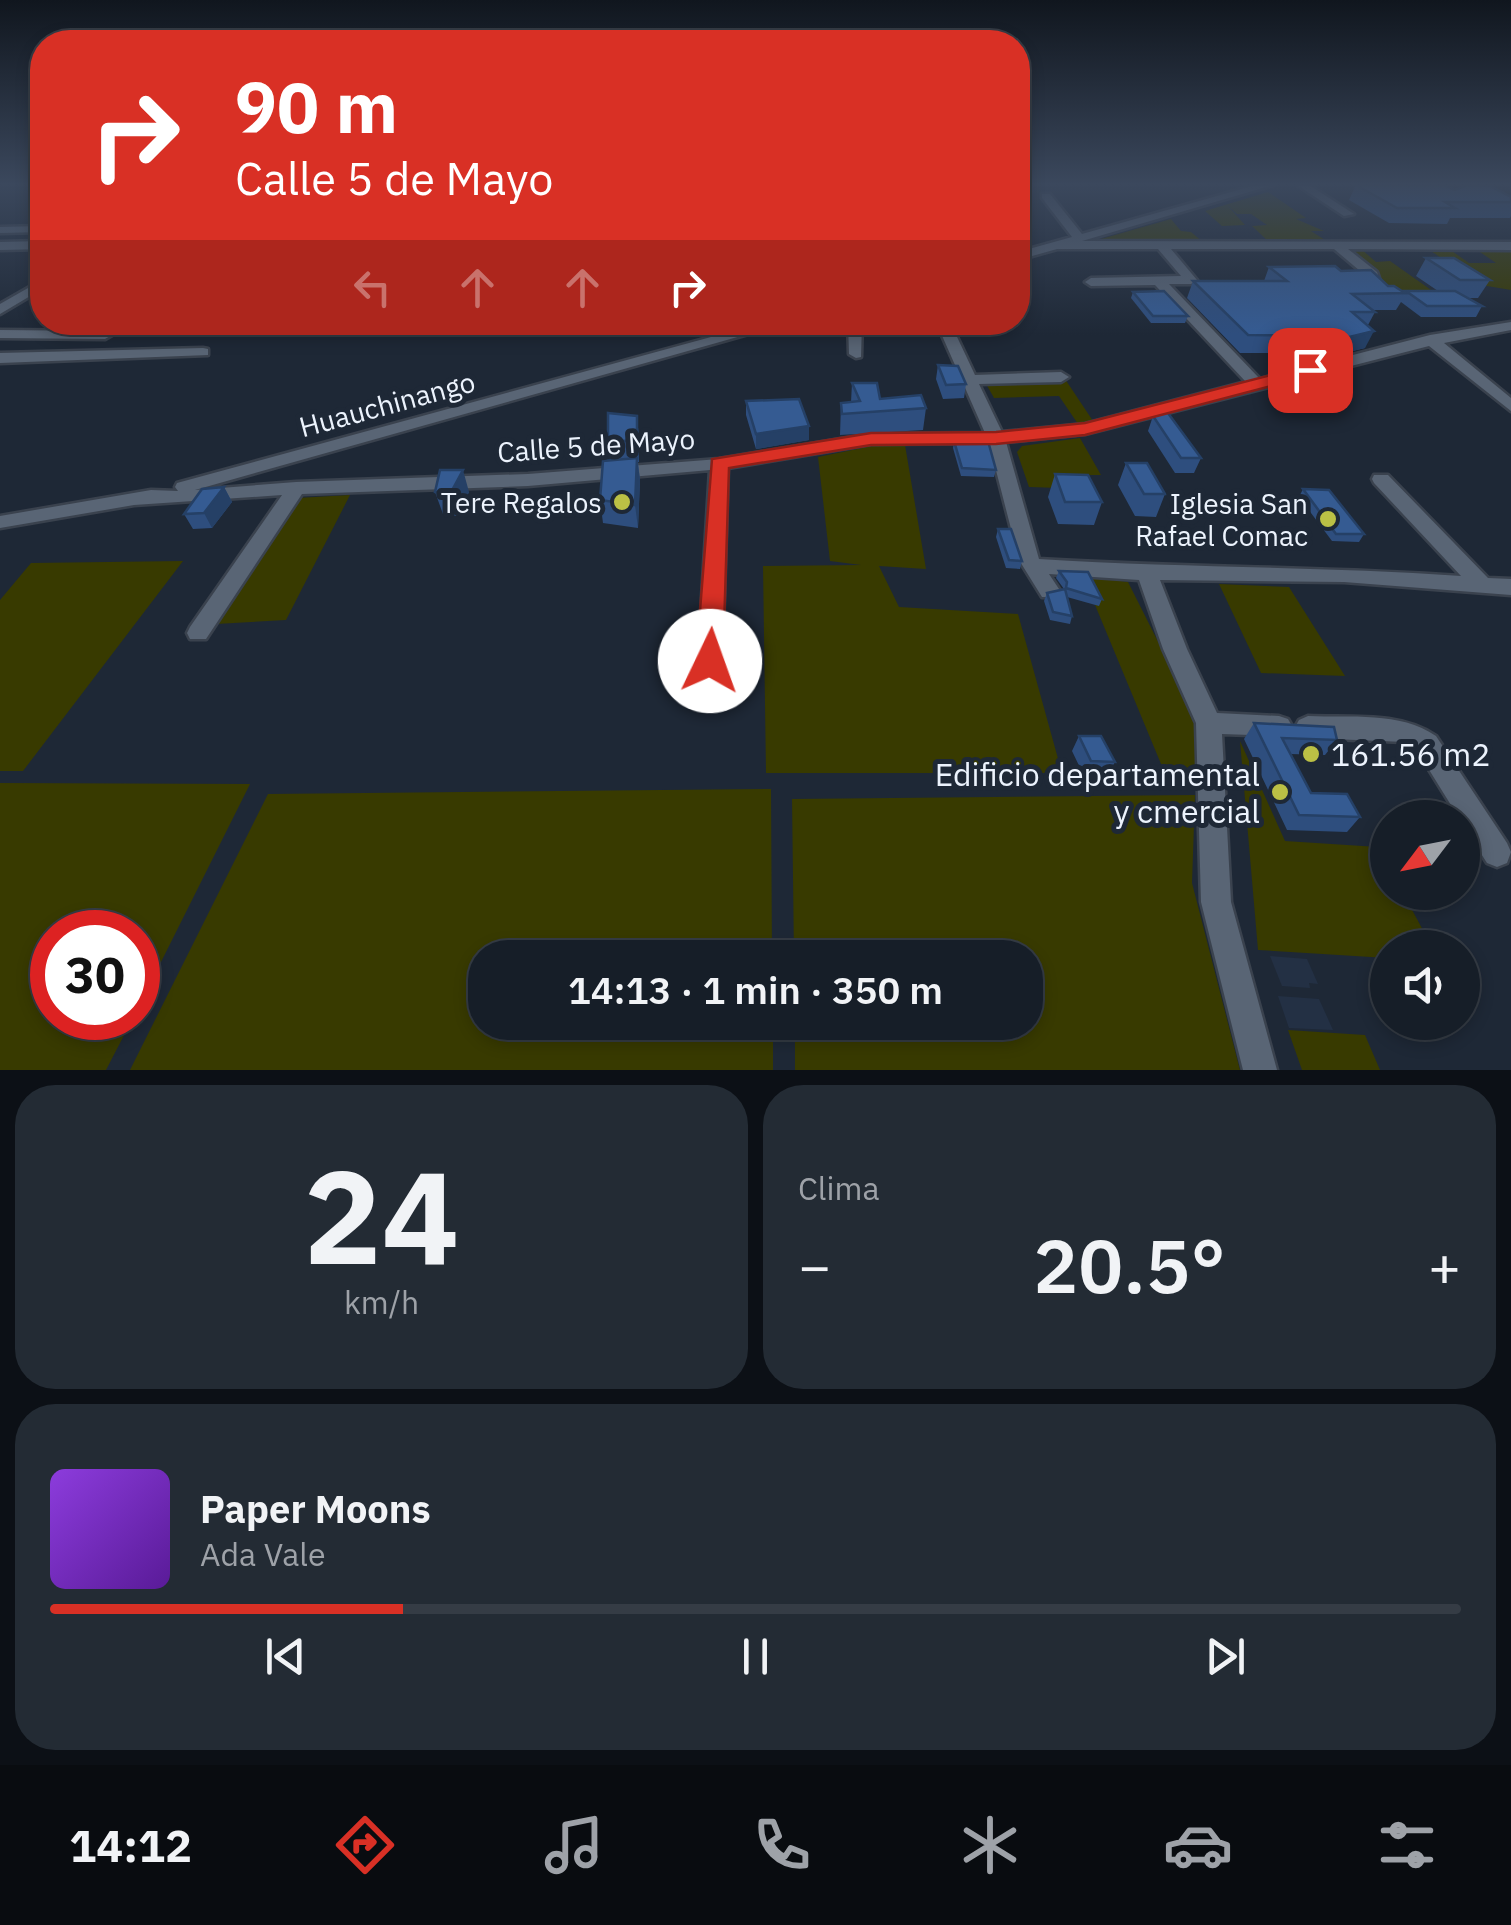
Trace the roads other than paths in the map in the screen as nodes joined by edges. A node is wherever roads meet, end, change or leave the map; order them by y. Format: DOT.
graph roads {
  1 [pos="1078,235"];
  2 [pos="1090,235"];
  3 [pos="1080,238"];
  4 [pos="1160,244"];
  5 [pos="30,245"];
  6 [pos="1057,245"];
  7 [pos="1336,245"];
  8 [pos="0,246"];
  9 [pos="1511,246"];
  10 [pos="1030,253"];
  11 [pos="1090,282"];
  12 [pos="1160,282"];
  13 [pos="30,291"];
  14 [pos="1382,296"];
  15 [pos="0,310"];
  16 [pos="1511,326"];
  17 [pos="0,334"];
  18 [pos="30,334"];
  19 [pos="737,335"];
  20 [pos="855,335"];
  21 [pos="948,335"];
  22 [pos="1430,339"];
  23 [pos="203,352"];
  24 [pos="856,354"];
  25 [pos="0,358"];
  26 [pos="1061,377"];
  27 [pos="969,380"];
  28 [pos="1255,383"];
  29 [pos="1511,406"];
  30 [pos="996,438"];
  31 [pos="719,464"];
  32 [pos="1381,480"];
  33 [pos="296,488"];
  34 [pos="139,500"];
  35 [pos="10,520"];
  36 [pos="0,538"];
  37 [pos="1036,566"];
  38 [pos="1147,573"];
  39 [pos="1482,585"];
  40 [pos="1511,587"];
  41 [pos="1050,592"];
  42 [pos="198,633"];
  43 [pos="710,661"];
  44 [pos="1209,724"];
  45 [pos="1496,853"];
  46 [pos="1260,1070"];
  1 -- 3 [label="street"];
  2 -- 3 [label="street"];
  3 -- 6 [label="street"];
  4 -- 6 [label="street"];
  4 -- 7 [label="street"];
  4 -- 12 [label="street"];
  5 -- 8 [label="street"];
  6 -- 10 [label="street"];
  7 -- 9 [label="street"];
  7 -- 14 [label="street"];
  11 -- 12 [label="street"];
  12 -- 28 [label="street"];
  13 -- 15 [label="street"];
  16 -- 22 [label="street, Calle 5 de Mayo"];
  17 -- 18 [label="street"];
  19 -- 34 [label="street, Huauchinango"];
  20 -- 24 [label="street"];
  21 -- 27 [label="street"];
  22 -- 28 [label="street, Calle 5 de Mayo"];
  22 -- 29 [label="street"];
  23 -- 25 [label="street"];
  26 -- 27 [label="street"];
  27 -- 30 [label="street"];
  28 -- 30 [label="street, Calle 5 de Mayo"];
  30 -- 31 [label="street, Calle 5 de Mayo"];
  30 -- 37 [label="street"];
  31 -- 33 [label="street, Calle 5 de Mayo"];
  31 -- 43 [label="street"];
  32 -- 39 [label="street"];
  33 -- 34 [label="street, Calle 5 de Mayo"];
  33 -- 42 [label="street"];
  34 -- 35 [label="street, Huauchinango"];
  35 -- 36 [label="street"];
  37 -- 38 [label="street"];
  37 -- 41 [label="street"];
  38 -- 39 [label="street"];
  38 -- 44 [label="street"];
  39 -- 40 [label="street"];
  44 -- 45 [label="street"];
  44 -- 46 [label="street"];
}
